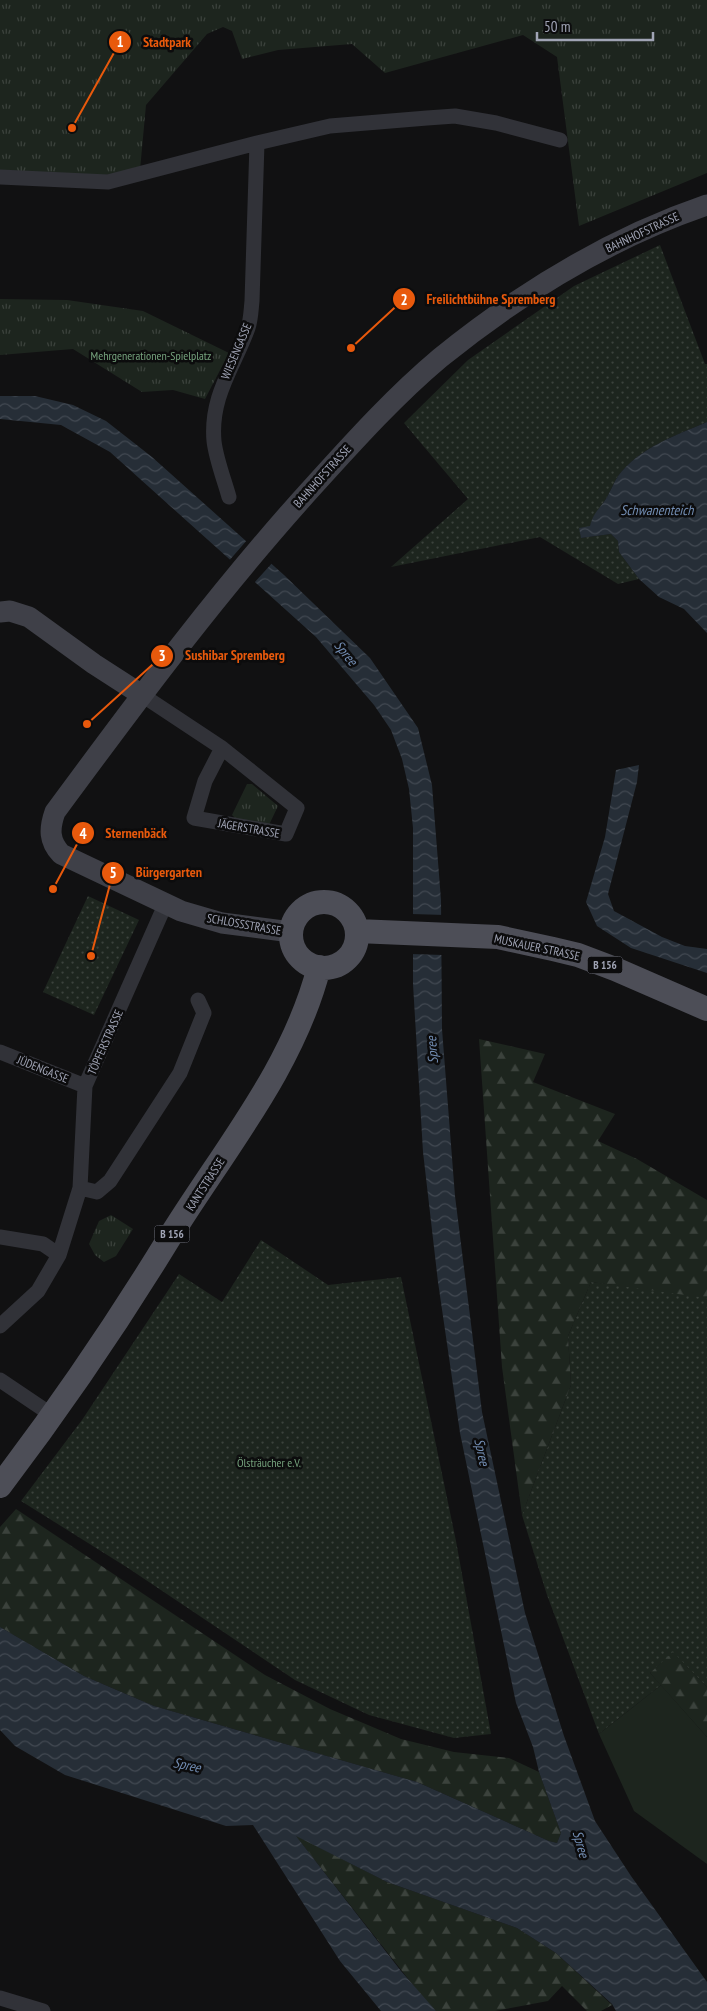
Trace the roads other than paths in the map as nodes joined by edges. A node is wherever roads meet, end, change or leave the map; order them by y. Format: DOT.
graph roads {
  1 [pos="560,140"];
  2 [pos="257,143"];
  3 [pos="0,177"];
  4 [pos="707,205"];
  5 [pos="229,497"];
  6 [pos="0,612"];
  7 [pos="142,695"];
  8 [pos="222,748"];
  9 [pos="61,854"];
  10 [pos="165,904"];
  11 [pos="357,931"];
  12 [pos="291,932"];
  13 [pos="319,968"];
  14 [pos="198,1000"];
  15 [pos="707,1009"];
  16 [pos="0,1052"];
  17 [pos="85,1086"];
  18 [pos="80,1188"];
  19 [pos="0,1237"];
  20 [pos="59,1255"];
  21 [pos="0,1326"];
  22 [pos="0,1380"];
  23 [pos="52,1415"];
  24 [pos="0,1486"];
  25 [pos="0,1998"];
  26 [pos="43,2011"];
  1 -- 2 [label="street"];
  2 -- 3 [label="street"];
  2 -- 5 [label="street, WIESENGASSE"];
  4 -- 7 [label="street, BAHNHOFSTRASSE"];
  6 -- 7 [label="street, JÄGERSTRASSE"];
  7 -- 8 [label="street, JÄGERSTRASSE"];
  7 -- 9 [label="street, BAHNHOFSTRASSE"];
  8 -- 8 [label="street, JÄGERSTRASSE"];
  9 -- 10 [label="street, SCHLOSSSTRASSE"];
  10 -- 12 [label="street, SCHLOSSSTRASSE"];
  10 -- 17 [label="street, TÖPFERSTRASSE"];
  11 -- 12 [label="main road"];
  11 -- 13 [label="main road"];
  11 -- 15 [label="main road, MUSKAUER STRASSE / B 156"];
  12 -- 13 [label="main road"];
  13 -- 23 [label="main road, KANTSTRASSE / B 156"];
  14 -- 18 [label="street"];
  16 -- 17 [label="street, JÜDENGASSE"];
  17 -- 18 [label="street, TÖPFERSTRASSE"];
  18 -- 20 [label="street, TÖPFERSTRASSE"];
  19 -- 20 [label="street"];
  20 -- 21 [label="street, TÖPFERSTRASSE"];
  22 -- 23 [label="street"];
  23 -- 24 [label="main road, KANTSTRASSE / B 156"];
  25 -- 26 [label="street"];
}
